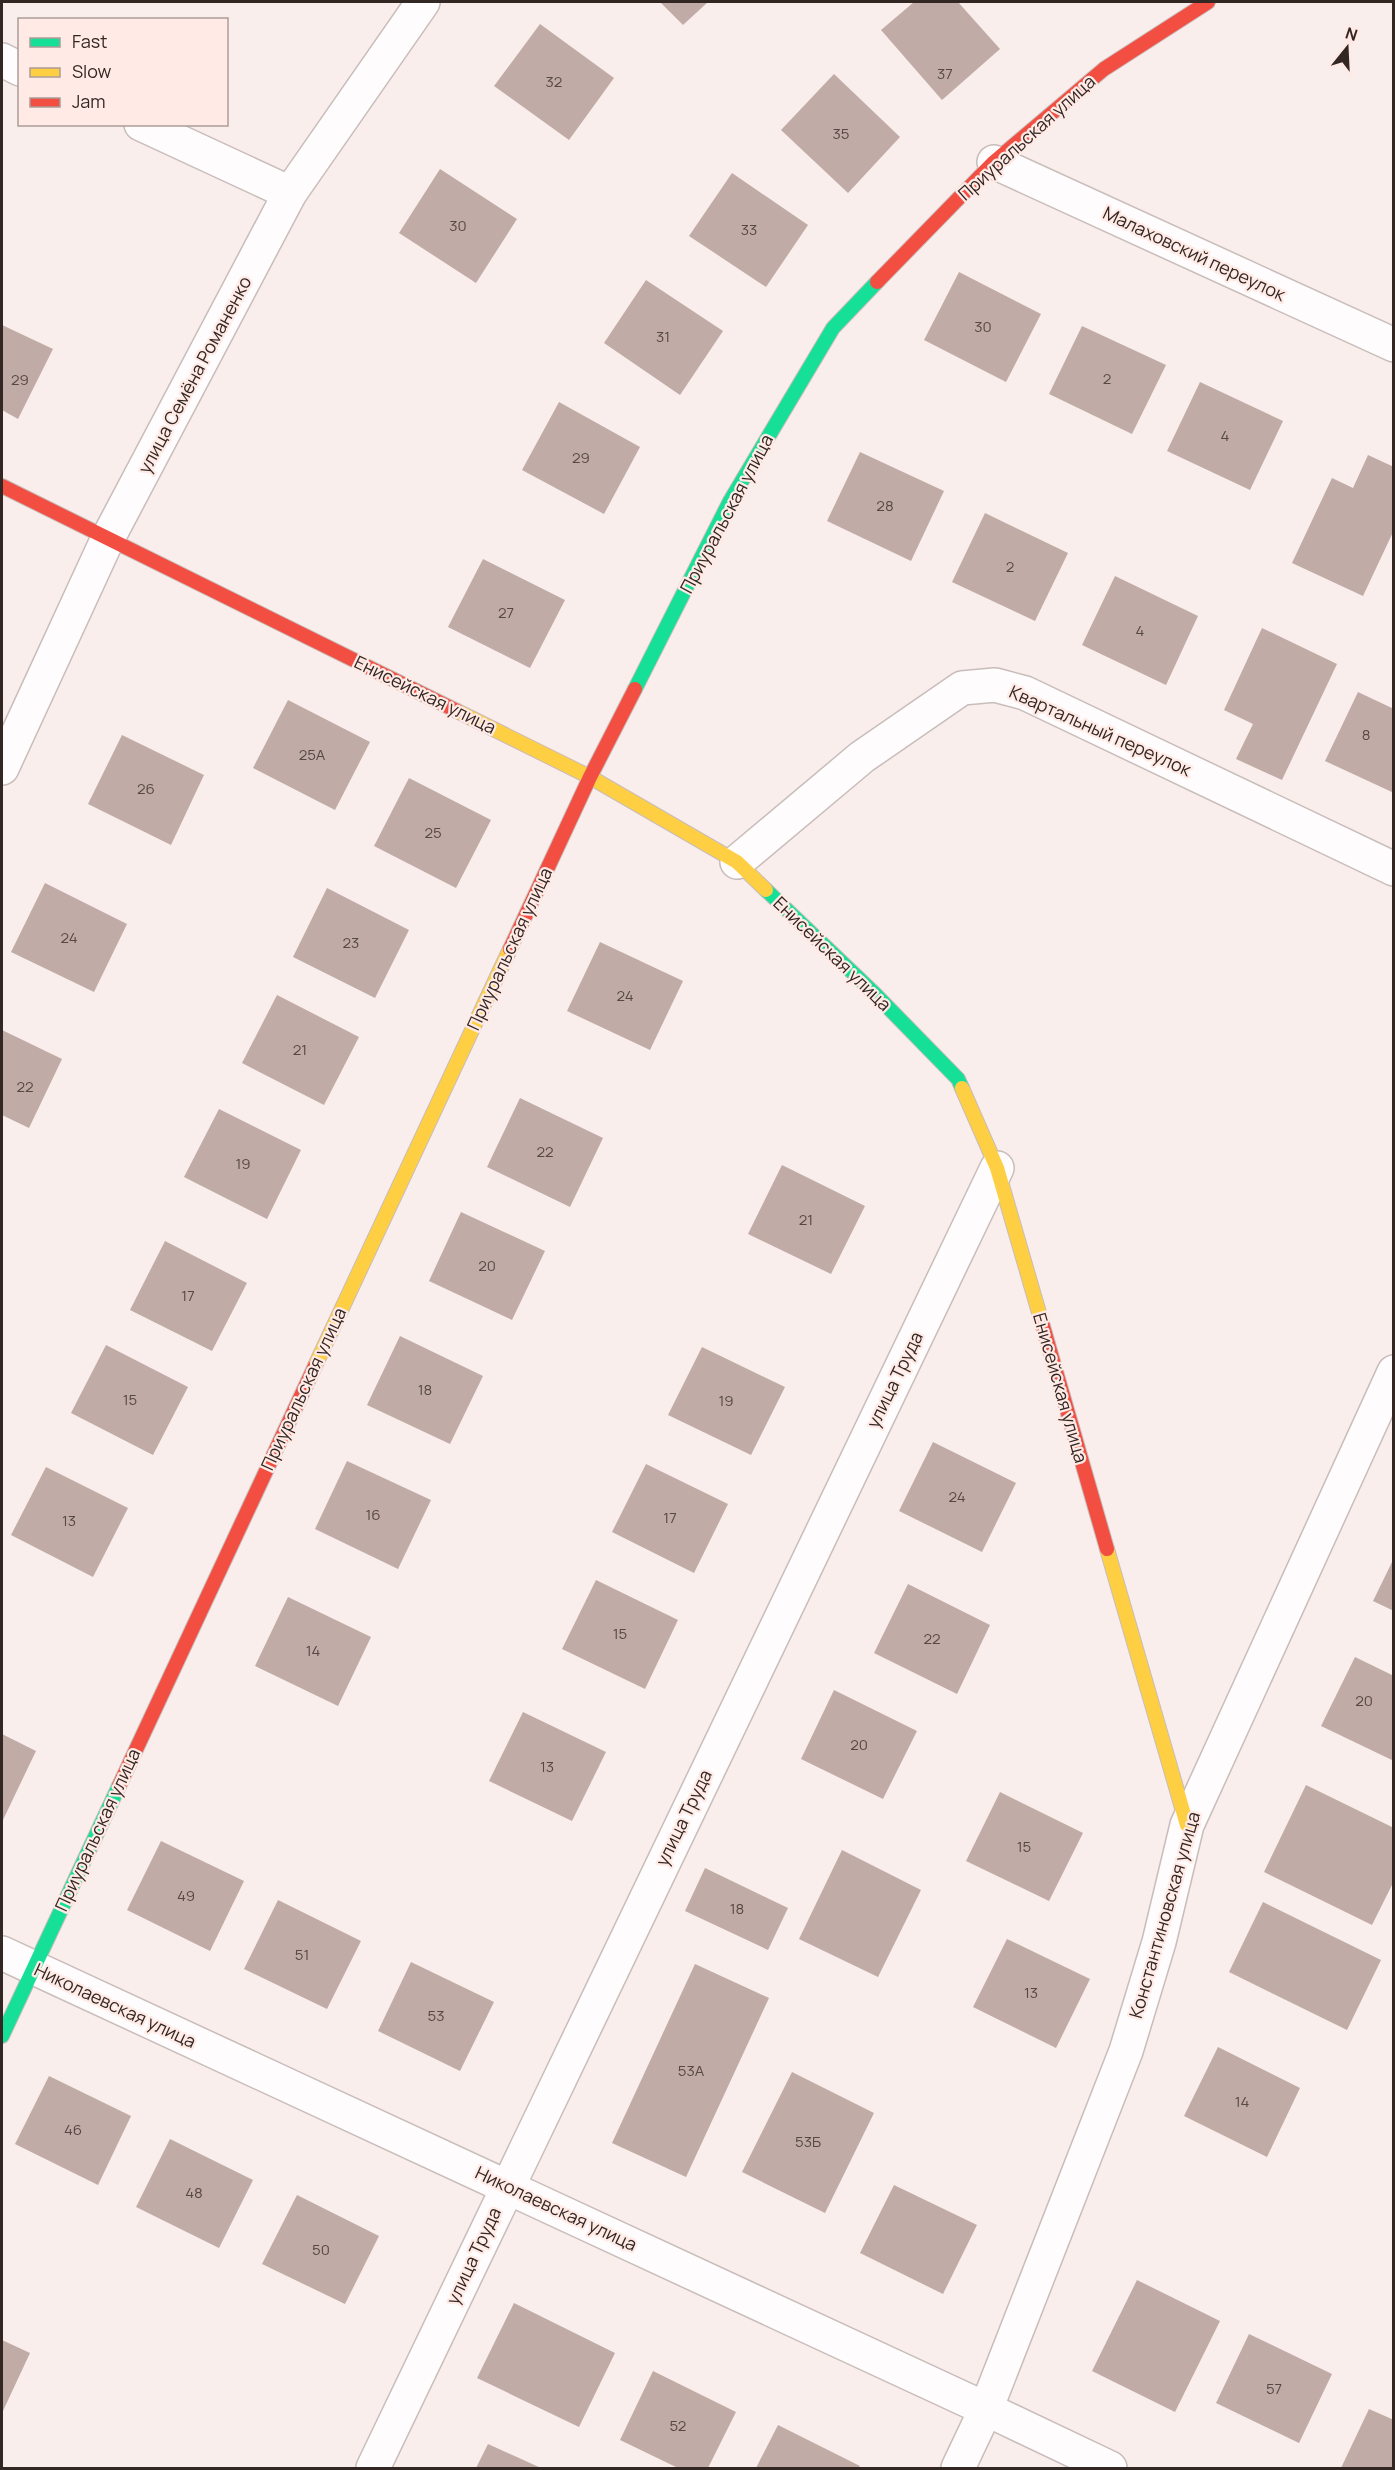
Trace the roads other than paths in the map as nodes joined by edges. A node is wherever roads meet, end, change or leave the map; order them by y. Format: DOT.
graph roads {
  1 [pos="423,2"];
  2 [pos="1208,2"];
  3 [pos="2,60"];
  4 [pos="18,68"];
  5 [pos="145,126"];
  6 [pos="994,162"];
  7 [pos="290,194"];
  8 [pos="1394,345"];
  9 [pos="2,486"];
  10 [pos="108,538"];
  11 [pos="2,768"];
  12 [pos="590,777"];
  13 [pos="737,862"];
  14 [pos="1394,869"];
  15 [pos="997,1168"];
  16 [pos="1394,1372"];
  17 [pos="1187,1826"];
  18 [pos="2,1953"];
  19 [pos="33,1968"];
  20 [pos="2,2036"];
  21 [pos="507,2186"];
  22 [pos="986,2409"];
  23 [pos="373,2469"];
  24 [pos="958,2469"];
  25 [pos="1110,2469"];
  1 -- 7 [label="street, улица Семёна Романенко"];
  2 -- 6 [label="street, Приуральская улица"];
  3 -- 4 [label="street"];
  5 -- 7 [label="street"];
  6 -- 8 [label="street, Малаховский переулок"];
  6 -- 12 [label="street, Приуральская улица"];
  7 -- 10 [label="street, улица Семёна Романенко"];
  9 -- 10 [label="street, Енисейская улица"];
  10 -- 11 [label="street, улица Семёна Романенко"];
  10 -- 12 [label="street, Енисейская улица"];
  12 -- 13 [label="street, Енисейская улица"];
  12 -- 19 [label="street, Приуральская улица"];
  13 -- 14 [label="street, Квартальный переулок"];
  13 -- 15 [label="street, Енисейская улица"];
  15 -- 17 [label="street, Енисейская улица"];
  15 -- 21 [label="street, улица Труда"];
  16 -- 17 [label="street, Константиновская улица"];
  17 -- 22 [label="street, Константиновская улица"];
  18 -- 19 [label="street, Николаевская улица"];
  19 -- 20 [label="street, Приуральская улица"];
  19 -- 21 [label="street, Николаевская улица"];
  21 -- 22 [label="street, Николаевская улица"];
  21 -- 23 [label="street, улица Труда"];
  22 -- 24 [label="street, Константиновская улица"];
  22 -- 25 [label="street, Николаевская улица"];
}
